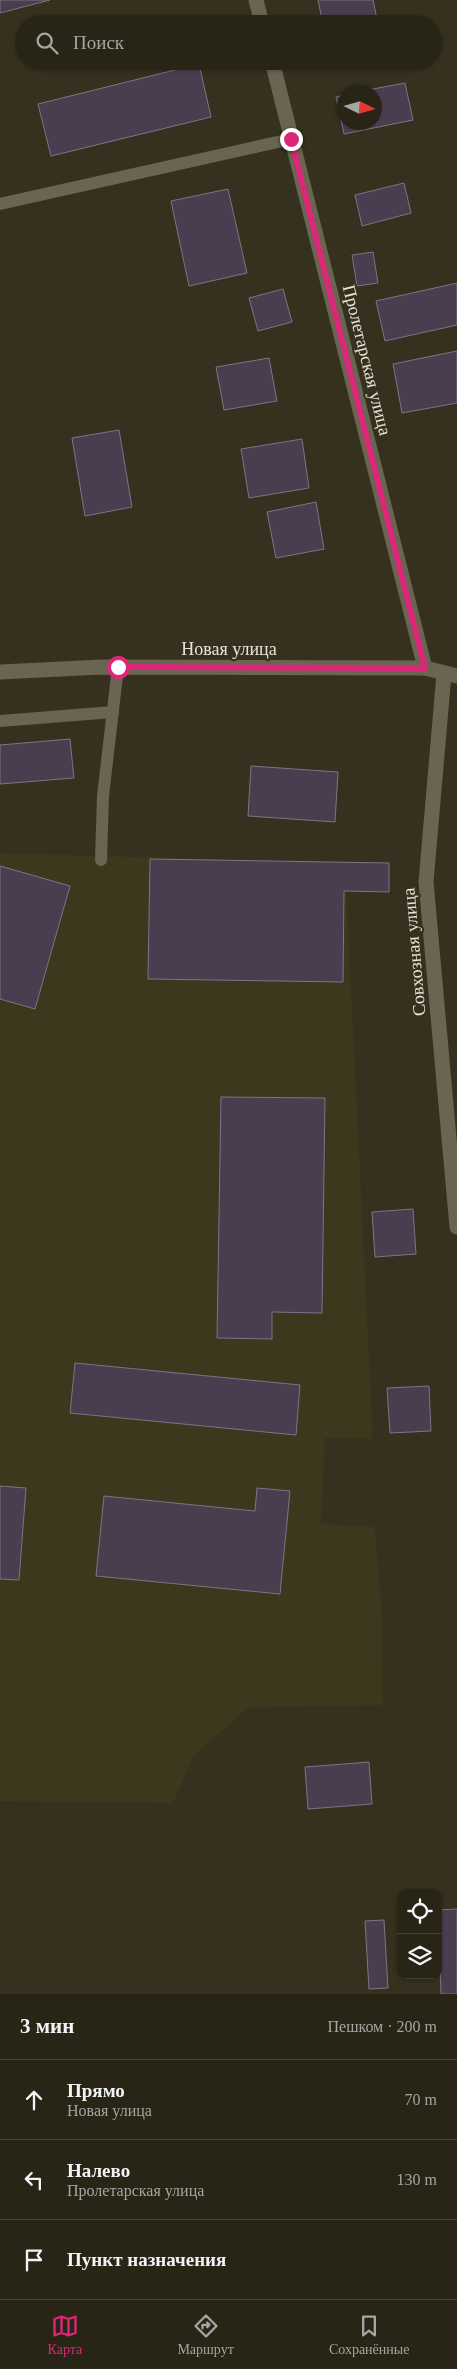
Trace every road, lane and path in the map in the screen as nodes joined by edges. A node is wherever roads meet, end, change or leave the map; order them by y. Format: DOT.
graph roads {
  1 [pos="256,0"];
  2 [pos="260,15"];
  3 [pos="274,70"];
  4 [pos="291,139"];
  5 [pos="0,204"];
  6 [pos="118,667"];
  7 [pos="425,668"];
  8 [pos="0,672"];
  9 [pos="450,675"];
  10 [pos="113,712"];
  11 [pos="0,721"];
  12 [pos="100,860"];
  13 [pos="457,1227"];
  1 -- 2 [label="street"];
  3 -- 4 [label="street, Пролетарская улица"];
  4 -- 5 [label="lane"];
  4 -- 7 [label="street, Пролетарская улица"];
  6 -- 7 [label="street, Новая улица"];
  6 -- 8 [label="street, Новая улица"];
  6 -- 10 [label="lane"];
  7 -- 9 [label="street, Новая улица"];
  9 -- 13 [label="street, Совхозная улица"];
  10 -- 11 [label="lane"];
  10 -- 12 [label="lane"];
}
